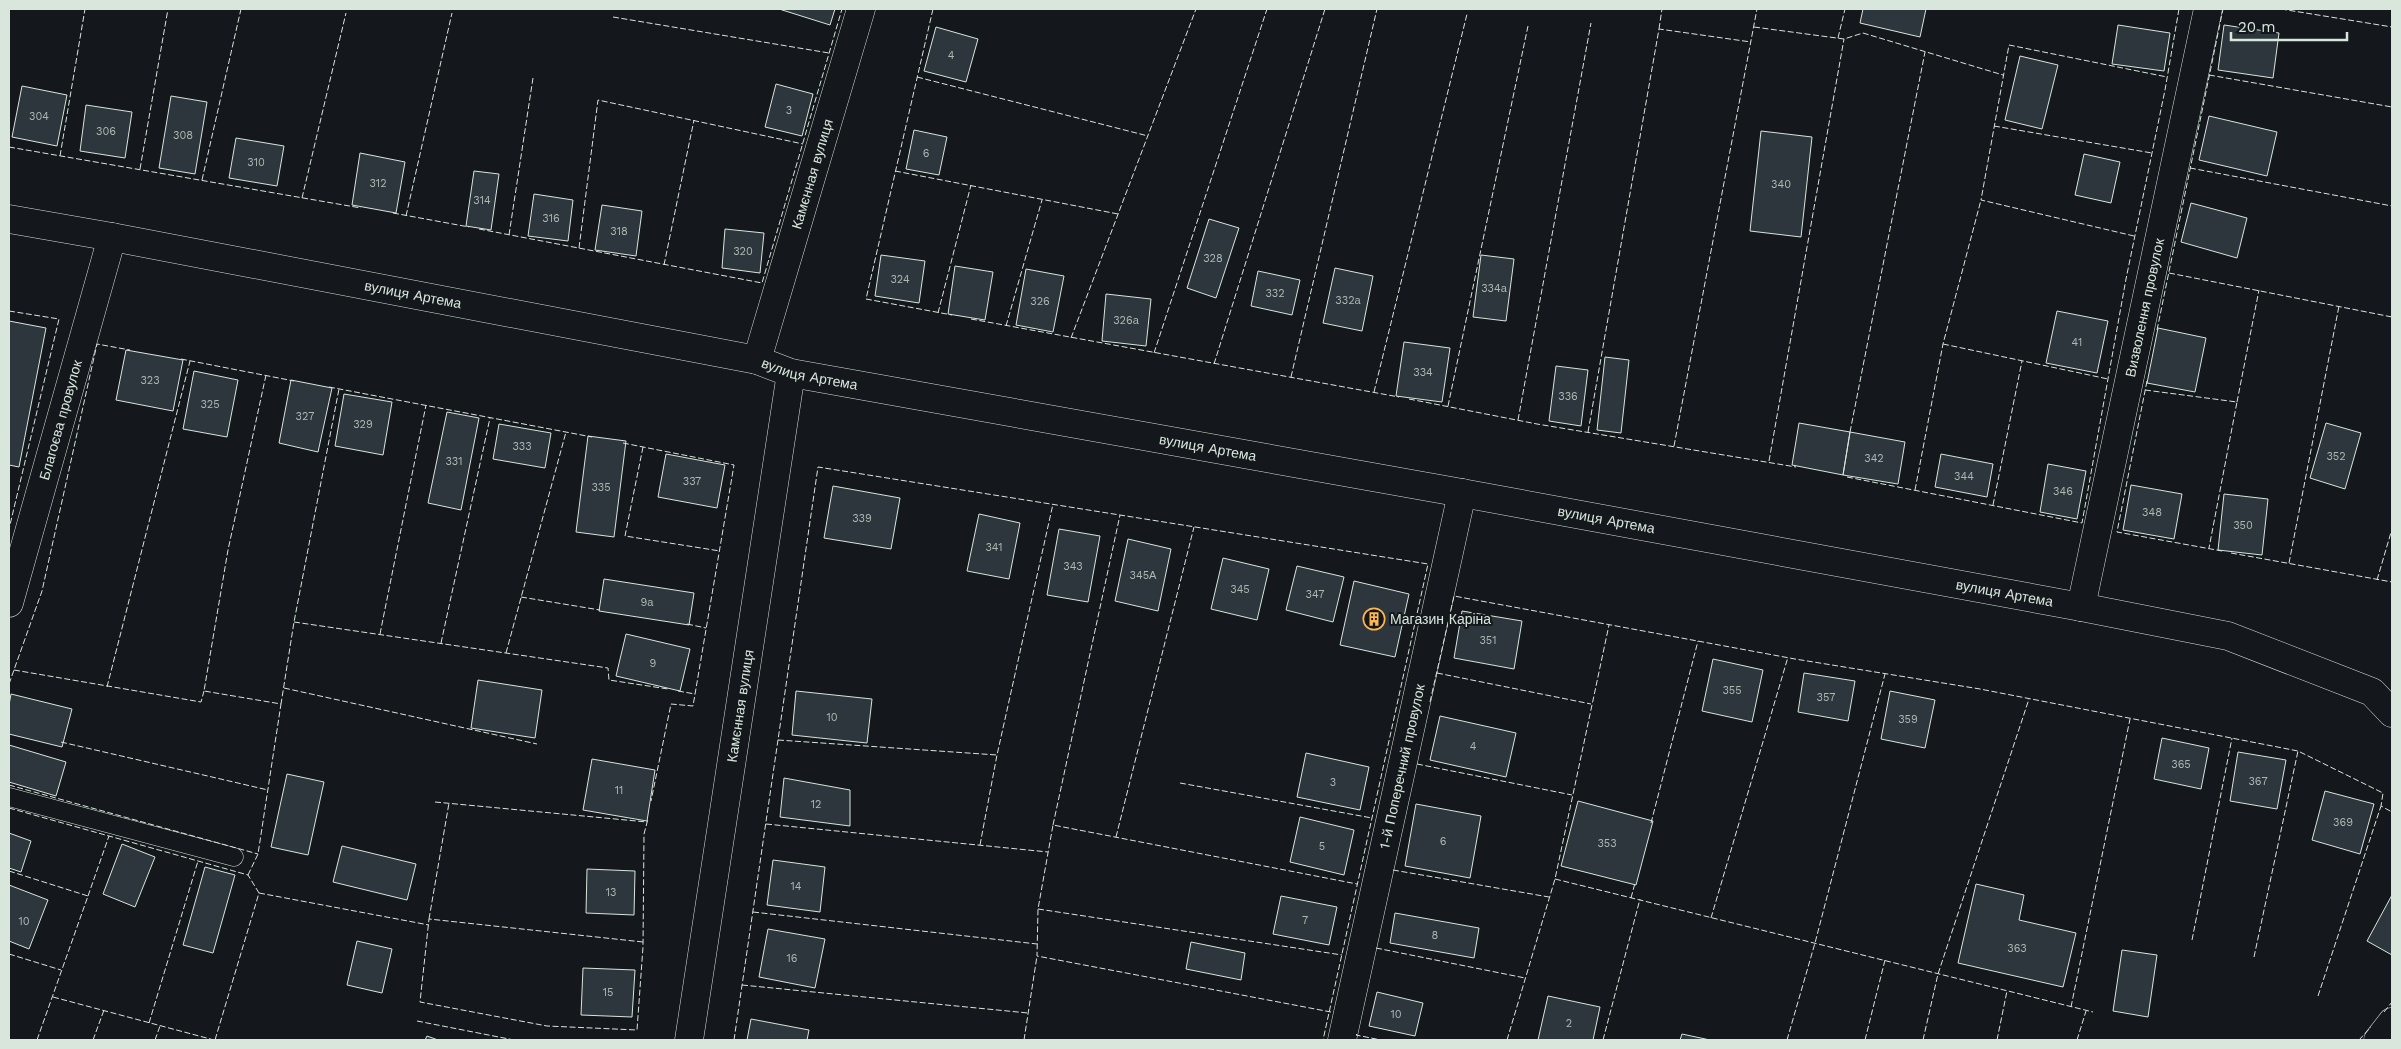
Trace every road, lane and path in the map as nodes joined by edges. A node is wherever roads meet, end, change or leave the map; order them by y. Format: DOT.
graph roads {
  1 [pos="861,9"];
  2 [pos="2208,9"];
  3 [pos="9,219"];
  4 [pos="112,237"];
  5 [pos="760,350"];
  6 [pos="791,373"];
  7 [pos="1462,493"];
  8 [pos="9,603"];
  9 [pos="2081,607"];
  10 [pos="2392,713"];
  11 [pos="9,796"];
  12 [pos="234,857"];
  13 [pos="2392,1022"];
  14 [pos="689,1040"];
  15 [pos="1342,1040"];
  16 [pos="2378,1040"];
  1 -- 5 [label="street, Камєнная вулиця"];
  2 -- 9 [label="street, Визволення провулок"];
  3 -- 4 [label="street, вулиця Артема"];
  4 -- 5 [label="street, вулиця Артема"];
  4 -- 8 [label="street, Благоєва провулок"];
  5 -- 6 [label="street, вулиця Артема"];
  6 -- 7 [label="street, вулиця Артема"];
  6 -- 14 [label="street, Камєнная вулиця"];
  7 -- 9 [label="street, вулиця Артема"];
  7 -- 15 [label="street, 1-й Поперечний провулок"];
  9 -- 10 [label="street, вулиця Артема"];
  11 -- 12 [label="lane"];
  13 -- 16 [label="street"];
}
